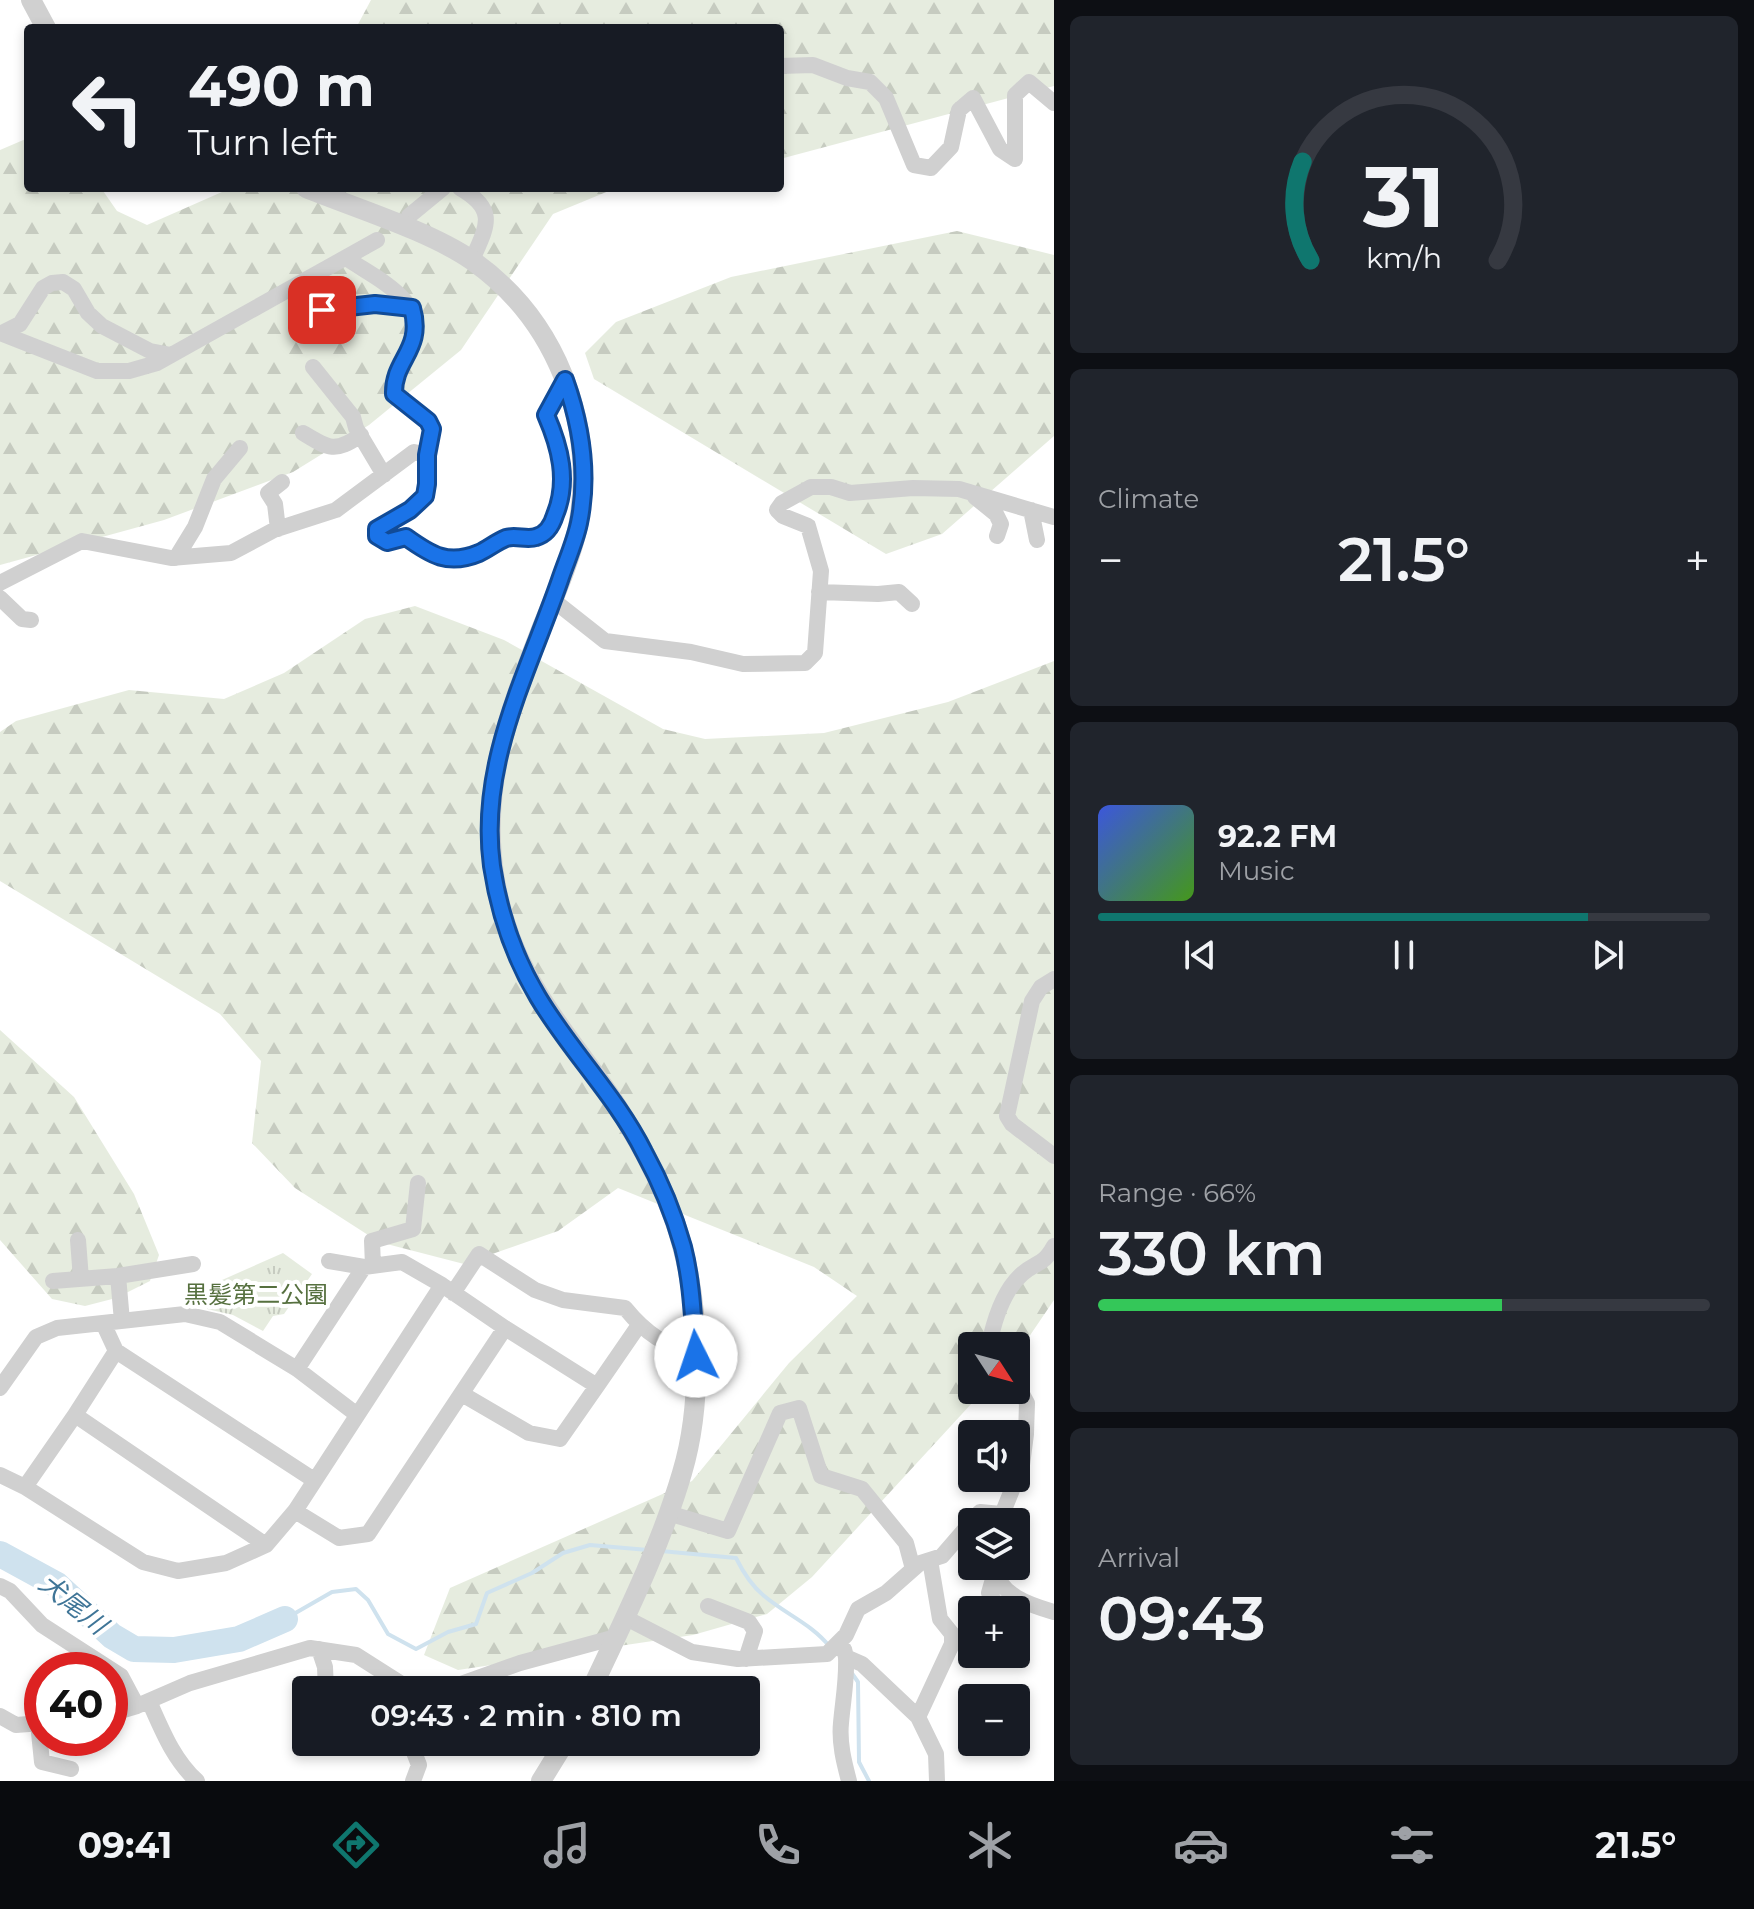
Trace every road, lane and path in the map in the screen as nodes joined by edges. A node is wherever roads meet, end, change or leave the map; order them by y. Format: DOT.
graph roads {
  1 [pos="31,0"];
  2 [pos="44,24"];
  3 [pos="784,66"];
  4 [pos="1054,103"];
  5 [pos="316,192"];
  6 [pos="438,192"];
  7 [pos="470,192"];
  8 [pos="409,216"];
  9 [pos="377,240"];
  10 [pos="346,258"];
  11 [pos="472,260"];
  12 [pos="412,308"];
  13 [pos="302,314"];
  14 [pos="1,333"];
  15 [pos="171,355"];
  16 [pos="313,367"];
  17 [pos="565,380"];
  18 [pos="303,433"];
  19 [pos="361,435"];
  20 [pos="240,448"];
  21 [pos="427,455"];
  22 [pos="384,475"];
  23 [pos="282,482"];
  24 [pos="971,493"];
  25 [pos="1031,510"];
  26 [pos="1054,517"];
  27 [pos="278,529"];
  28 [pos="997,536"];
  29 [pos="1037,540"];
  30 [pos="176,558"];
  31 [pos="0,583"];
  32 [pos="819,592"];
  33 [pos="0,598"];
  34 [pos="553,600"];
  35 [pos="912,604"];
  36 [pos="31,620"];
  37 [pos="1054,979"];
  38 [pos="1054,1156"];
  39 [pos="418,1183"];
  40 [pos="78,1240"];
  41 [pos="1054,1246"];
  42 [pos="329,1261"];
  43 [pos="193,1264"];
  44 [pos="368,1267"];
  45 [pos="118,1276"];
  46 [pos="81,1279"];
  47 [pos="53,1281"];
  48 [pos="448,1289"];
  49 [pos="122,1321"];
  50 [pos="103,1323"];
  51 [pos="639,1325"];
  52 [pos="505,1328"];
  53 [pos="992,1332"];
  54 [pos="116,1351"];
  55 [pos="696,1356"];
  56 [pos="297,1369"];
  57 [pos="597,1386"];
  58 [pos="0,1388"];
  59 [pos="462,1394"];
  60 [pos="1027,1404"];
  61 [pos="356,1414"];
  62 [pos="75,1415"];
  63 [pos="0,1475"];
  64 [pos="314,1480"];
  65 [pos="25,1487"];
  66 [pos="1004,1508"];
  67 [pos="295,1511"];
  68 [pos="667,1516"];
  69 [pos="958,1537"];
  70 [pos="266,1545"];
  71 [pos="930,1560"];
  72 [pos="913,1569"];
  73 [pos="1000,1580"];
  74 [pos="0,1586"];
  75 [pos="708,1606"];
  76 [pos="1054,1612"];
  77 [pos="624,1617"];
  78 [pos="616,1637"];
  79 [pos="319,1649"];
  80 [pos="840,1650"];
  81 [pos="746,1659"];
  82 [pos="325,1676"];
  83 [pos="388,1676"];
  84 [pos="483,1676"];
  85 [pos="598,1676"];
  86 [pos="143,1704"];
  87 [pos="128,1709"];
  88 [pos="0,1716"];
  89 [pos="918,1717"];
  90 [pos="24,1724"];
  91 [pos="42,1756"];
  92 [pos="415,1756"];
  93 [pos="556,1756"];
  94 [pos="71,1769"];
  95 [pos="197,1781"];
  96 [pos="413,1781"];
  97 [pos="541,1781"];
  98 [pos="849,1781"];
  99 [pos="937,1781"];
  1 -- 2 [label="street"];
  3 -- 4 [label="street"];
  5 -- 11 [label="street"];
  6 -- 8 [label="street"];
  7 -- 11 [label="street"];
  9 -- 10 [label="street"];
  10 -- 12 [label="street"];
  10 -- 15 [label="street"];
  11 -- 17 [label="street"];
  12 -- 13 [label="street"];
  12 -- 21 [label="street"];
  14 -- 15 [label="street"];
  14 -- 15 [label="street"];
  16 -- 19 [label="street"];
  17 -- 21 [label="street"];
  17 -- 34 [label="street"];
  18 -- 19 [label="street"];
  19 -- 22 [label="street"];
  20 -- 30 [label="street"];
  21 -- 22 [label="street"];
  22 -- 27 [label="street"];
  23 -- 27 [label="street"];
  24 -- 25 [label="street"];
  24 -- 28 [label="street"];
  24 -- 32 [label="street"];
  25 -- 26 [label="street"];
  25 -- 29 [label="street"];
  27 -- 30 [label="street"];
  30 -- 31 [label="street"];
  32 -- 34 [label="street"];
  32 -- 35 [label="street"];
  33 -- 36 [label="street"];
  34 -- 55 [label="street"];
  37 -- 38 [label="street"];
  39 -- 44 [label="street"];
  40 -- 46 [label="street"];
  41 -- 53 [label="street"];
  42 -- 44 [label="street"];
  43 -- 45 [label="street"];
  44 -- 48 [label="street"];
  44 -- 56 [label="street"];
  45 -- 46 [label="street"];
  45 -- 49 [label="street"];
  46 -- 47 [label="street"];
  48 -- 51 [label="street"];
  48 -- 52 [label="street"];
  48 -- 61 [label="street"];
  49 -- 50 [label="street"];
  49 -- 56 [label="street"];
  50 -- 54 [label="street"];
  50 -- 58 [label="street"];
  51 -- 55 [label="street"];
  51 -- 57 [label="street"];
  52 -- 57 [label="street"];
  52 -- 59 [label="street"];
  54 -- 62 [label="street"];
  54 -- 64 [label="street"];
  55 -- 68 [label="street"];
  56 -- 61 [label="street"];
  57 -- 59 [label="street"];
  59 -- 67 [label="street"];
  60 -- 66 [label="street"];
  61 -- 64 [label="street"];
  62 -- 65 [label="street"];
  62 -- 70 [label="street"];
  63 -- 65 [label="street"];
  64 -- 67 [label="street"];
  65 -- 70 [label="street"];
  67 -- 70 [label="street"];
  68 -- 72 [label="street"];
  68 -- 77 [label="street"];
  69 -- 71 [label="street"];
  71 -- 72 [label="street"];
  71 -- 89 [label="street"];
  72 -- 80 [label="street"];
  73 -- 76 [label="street"];
  74 -- 86 [label="street"];
  75 -- 81 [label="street"];
  77 -- 78 [label="street"];
  77 -- 81 [label="street"];
  78 -- 84 [label="street"];
  78 -- 85 [label="street"];
  79 -- 82 [label="street"];
  79 -- 83 [label="street"];
  79 -- 86 [label="street"];
  80 -- 81 [label="street"];
  80 -- 89 [label="street"];
  80 -- 98 [label="street"];
  86 -- 87 [label="street"];
  86 -- 95 [label="street"];
  88 -- 90 [label="street"];
  89 -- 99 [label="street"];
  91 -- 94 [label="street"];
  92 -- 96 [label="street"];
  93 -- 97 [label="street"];
}
